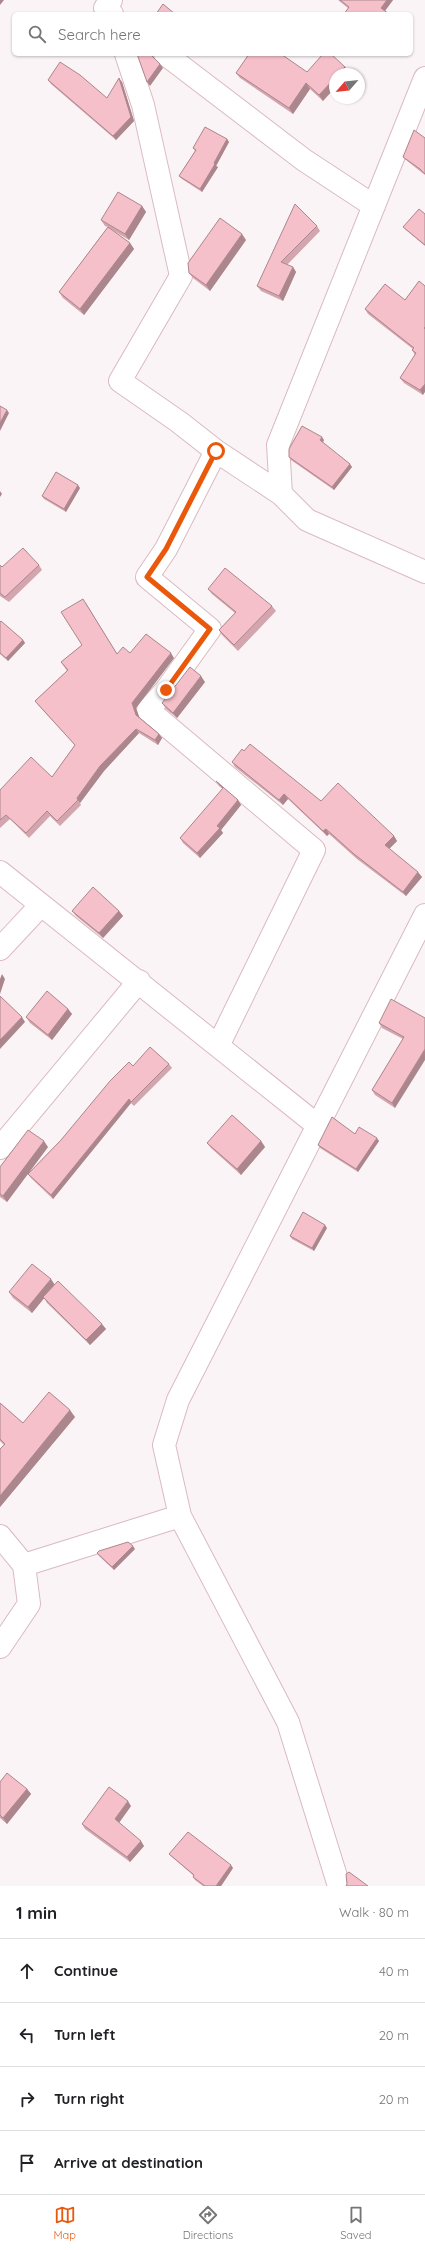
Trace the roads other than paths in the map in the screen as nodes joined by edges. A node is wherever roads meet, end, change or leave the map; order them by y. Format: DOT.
graph roads {
  1 [pos="127,56"];
  2 [pos="168,56"];
  3 [pos="425,78"];
  4 [pos="374,206"];
  5 [pos="216,451"];
  6 [pos="281,494"];
  7 [pos="425,572"];
  8 [pos="0,872"];
  9 [pos="41,904"];
  10 [pos="425,915"];
  11 [pos="0,949"];
  12 [pos="139,981"];
  13 [pos="218,1046"];
  14 [pos="317,1125"];
  15 [pos="0,1148"];
  16 [pos="180,1516"];
  17 [pos="0,1536"];
  18 [pos="24,1565"];
  19 [pos="0,1647"];
  20 [pos="339,1886"];
  1 -- 5 [label="street"];
  2 -- 4 [label="street"];
  3 -- 4 [label="street"];
  4 -- 6 [label="street"];
  5 -- 6 [label="street"];
  5 -- 13 [label="street"];
  6 -- 7 [label="street"];
  8 -- 9 [label="street"];
  9 -- 11 [label="street"];
  9 -- 12 [label="street"];
  10 -- 14 [label="street"];
  12 -- 13 [label="street"];
  12 -- 15 [label="street"];
  13 -- 14 [label="street"];
  14 -- 16 [label="street"];
  16 -- 18 [label="street"];
  16 -- 20 [label="street"];
  17 -- 18 [label="street"];
  18 -- 19 [label="street"];
}
